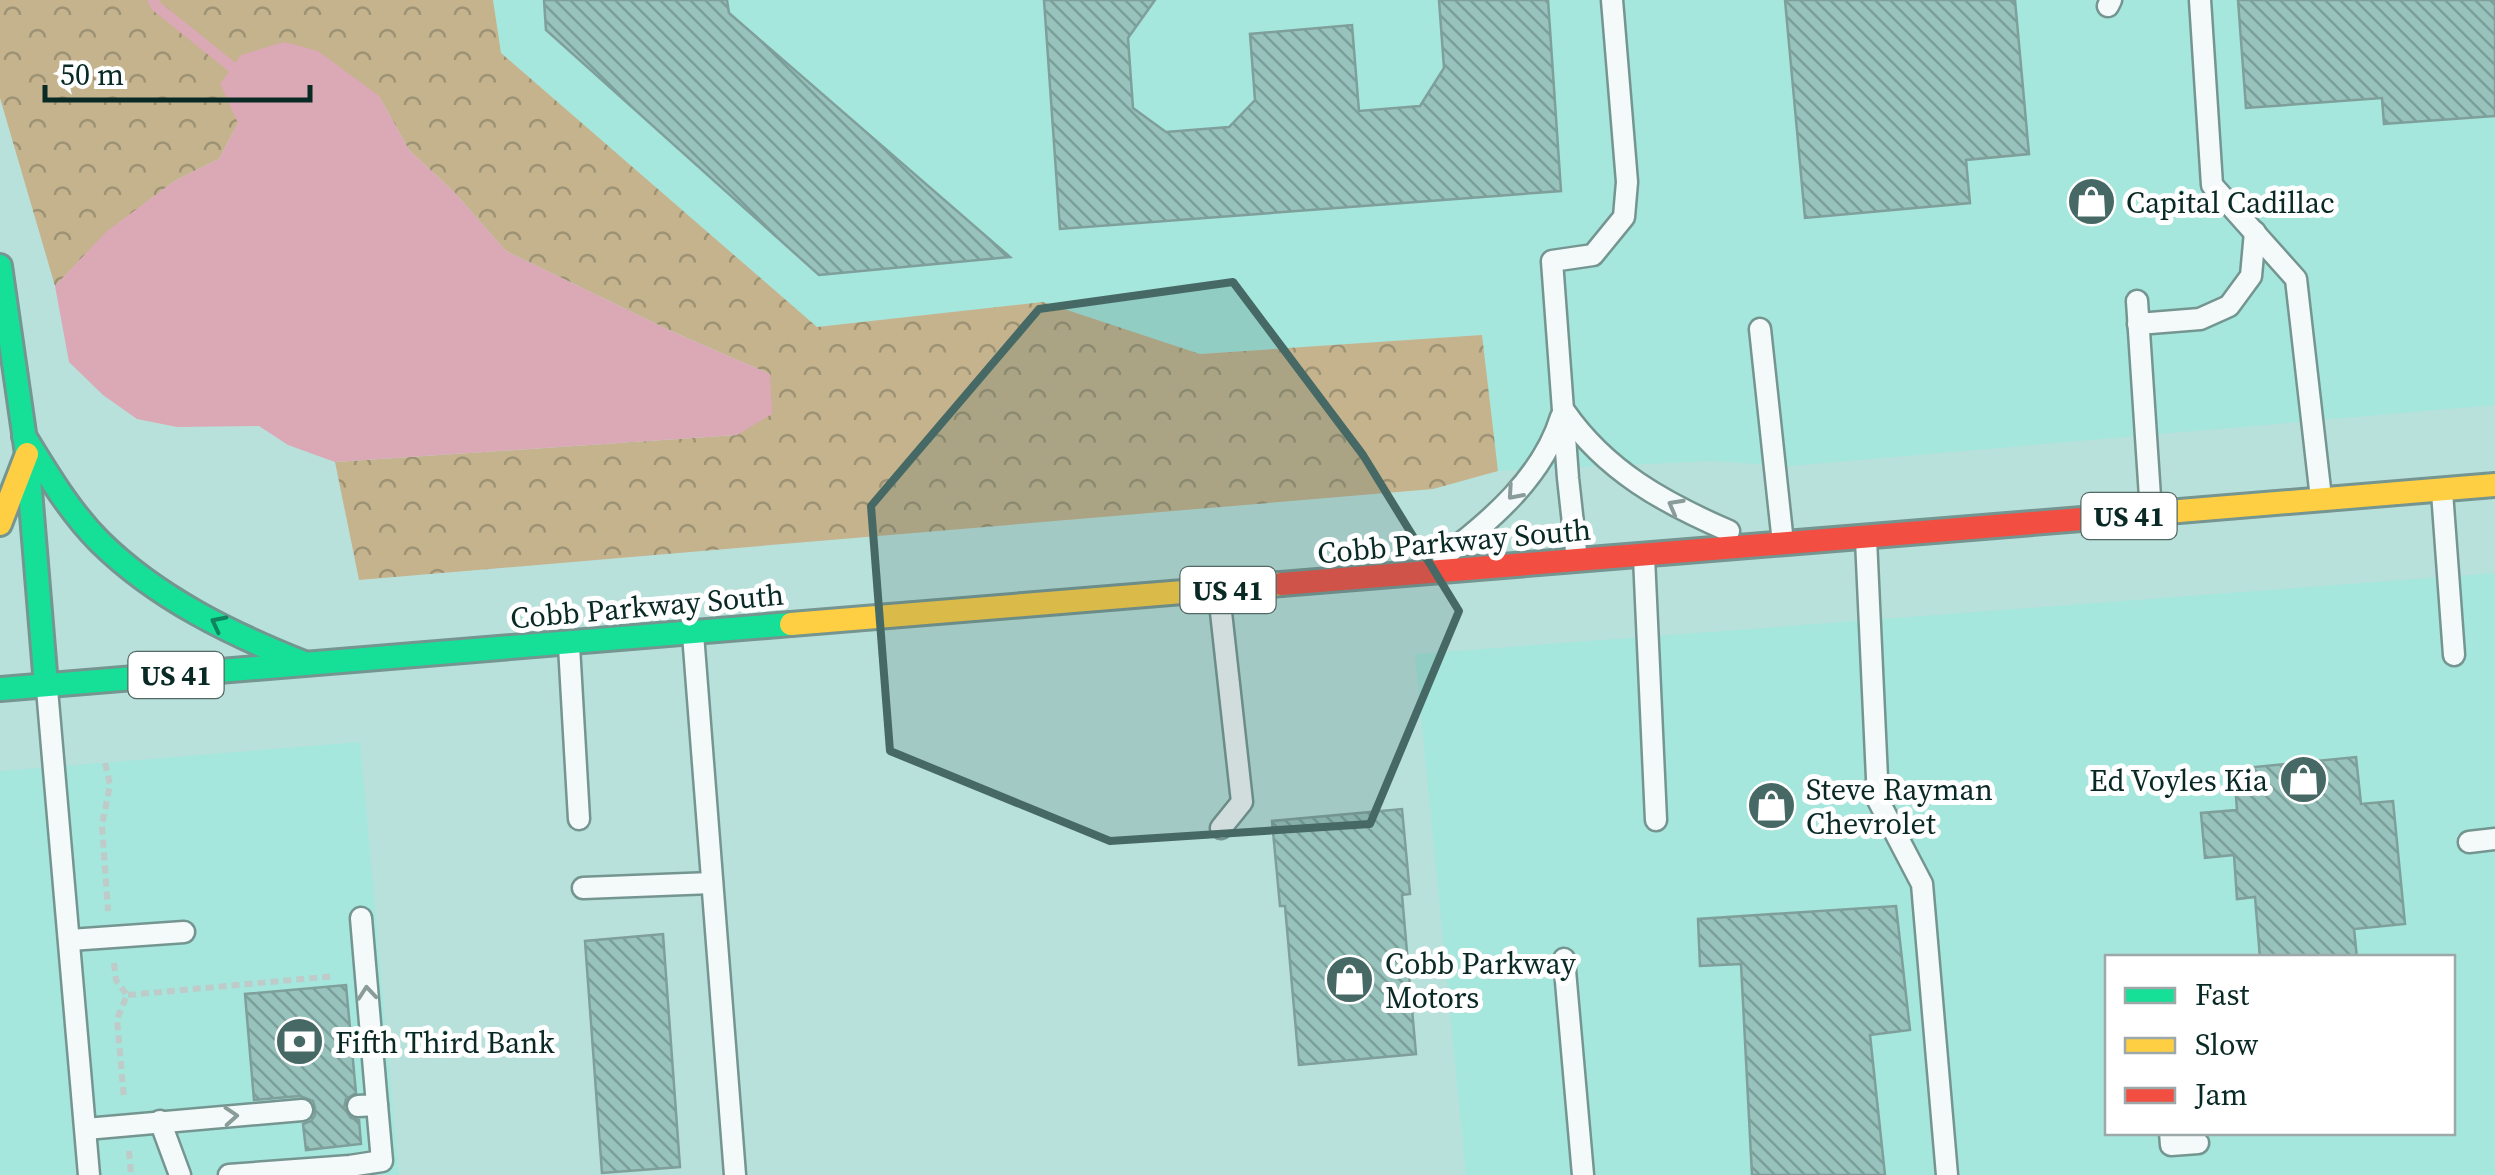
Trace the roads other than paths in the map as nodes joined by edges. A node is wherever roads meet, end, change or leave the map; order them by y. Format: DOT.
graph roads {
  1 [pos="1612,0"];
  2 [pos="2200,0"];
  3 [pos="2255,232"];
  4 [pos="0,266"];
  5 [pos="2137,300"];
  6 [pos="2138,324"];
  7 [pos="1760,329"];
  8 [pos="1564,411"];
  9 [pos="25,445"];
  10 [pos="2495,485"];
  11 [pos="2442,490"];
  12 [pos="2321,500"];
  13 [pos="2151,514"];
  14 [pos="0,524"];
  15 [pos="1866,538"];
  16 [pos="1773,546"];
  17 [pos="1644,556"];
  18 [pos="1578,562"];
  19 [pos="1422,574"];
  20 [pos="1219,590"];
  21 [pos="693,632"];
  22 [pos="569,642"];
  23 [pos="2454,654"];
  24 [pos="306,664"];
  25 [pos="46,686"];
  26 [pos="0,689"];
  27 [pos="579,819"];
  28 [pos="1656,820"];
  29 [pos="1221,828"];
  30 [pos="2495,838"];
  31 [pos="2469,842"];
  32 [pos="712,883"];
  33 [pos="584,888"];
  34 [pos="360,918"];
  35 [pos="184,932"];
  36 [pos="70,940"];
  37 [pos="1564,959"];
  38 [pos="302,1110"];
  39 [pos="160,1121"];
  40 [pos="86,1129"];
  41 [pos="2170,1135"];
  42 [pos="2198,1143"];
  43 [pos="351,1171"];
  44 [pos="90,1175"];
  45 [pos="180,1175"];
  46 [pos="229,1175"];
  47 [pos="735,1175"];
  48 [pos="1582,1175"];
  49 [pos="1947,1175"];
  1 -- 8 [label="lane"];
  2 -- 3 [label="lane"];
  3 -- 6 [label="lane"];
  3 -- 12 [label="lane"];
  4 -- 9 [label="main road"];
  5 -- 6 [label="lane"];
  6 -- 13 [label="lane"];
  7 -- 16 [label="lane"];
  16 -- 8 [label="lane, one-way"];
  8 -- 18 [label="lane"];
  8 -- 19 [label="lane, one-way"];
  9 -- 14 [label="main road"];
  24 -- 9 [label="main road, one-way"];
  9 -- 25 [label="main road"];
  10 -- 11 [label="main road, Cobb Parkway South / US 41"];
  11 -- 12 [label="main road, Cobb Parkway South / US 41"];
  11 -- 23 [label="lane"];
  12 -- 13 [label="main road, Cobb Parkway South / US 41"];
  13 -- 15 [label="main road, Cobb Parkway South / US 41"];
  15 -- 16 [label="main road, Cobb Parkway South / US 41"];
  15 -- 49 [label="lane"];
  16 -- 17 [label="main road, Cobb Parkway South / US 41"];
  17 -- 18 [label="main road, Cobb Parkway South / US 41"];
  17 -- 28 [label="lane"];
  18 -- 19 [label="main road, Cobb Parkway South / US 41"];
  19 -- 20 [label="main road, Cobb Parkway South / US 41"];
  20 -- 21 [label="main road, Cobb Parkway South / US 41"];
  20 -- 29 [label="lane"];
  21 -- 22 [label="main road, Cobb Parkway South / US 41"];
  21 -- 32 [label="lane"];
  22 -- 24 [label="main road, Cobb Parkway South / US 41"];
  22 -- 27 [label="lane"];
  24 -- 25 [label="main road, Cobb Parkway South / US 41"];
  25 -- 26 [label="main road, Cobb Parkway South / US 41"];
  25 -- 36 [label="lane"];
  30 -- 31 [label="lane"];
  32 -- 33 [label="lane"];
  32 -- 47 [label="lane"];
  43 -- 34 [label="lane, one-way"];
  35 -- 36 [label="lane"];
  36 -- 40 [label="lane"];
  37 -- 48 [label="lane"];
  39 -- 38 [label="lane, one-way"];
  39 -- 40 [label="lane"];
  39 -- 45 [label="lane"];
  40 -- 44 [label="lane"];
  41 -- 42 [label="lane"];
  43 -- 46 [label="lane"];
}
